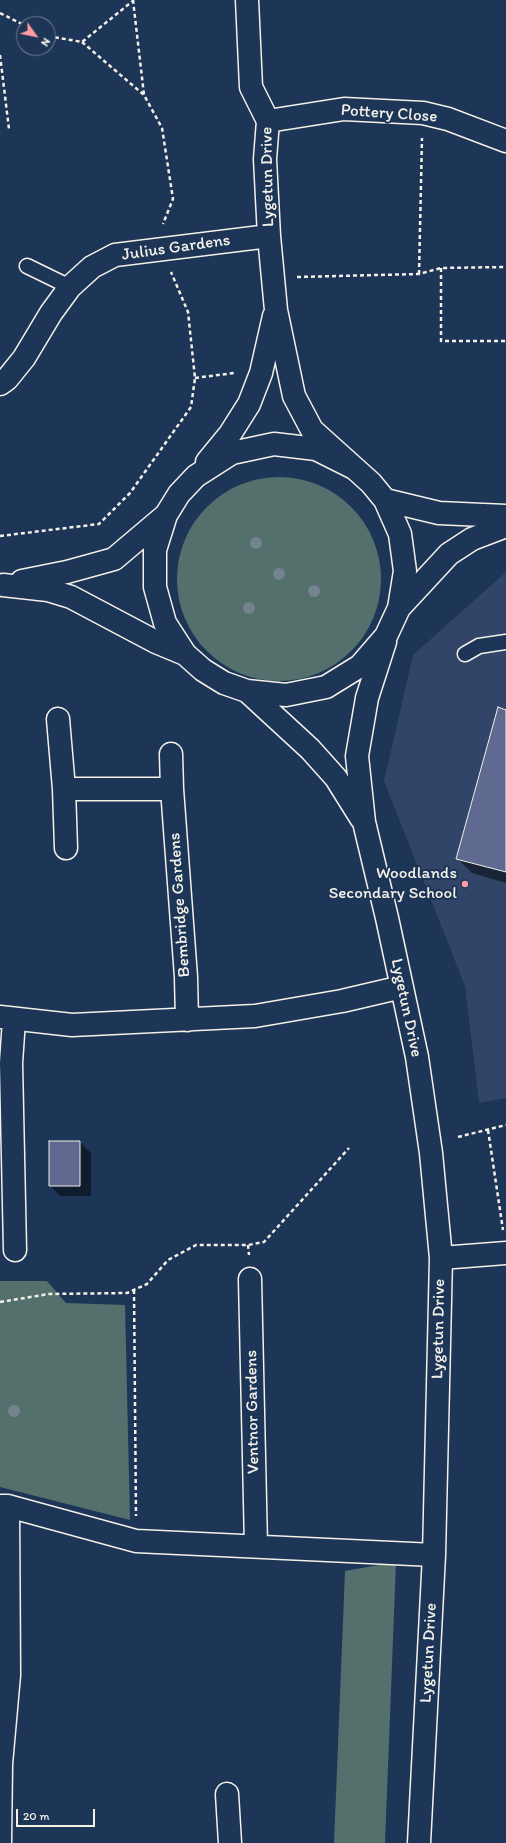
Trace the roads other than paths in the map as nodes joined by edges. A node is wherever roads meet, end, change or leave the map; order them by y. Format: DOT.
graph roads {
  1 [pos="247,0"];
  2 [pos="268,120"];
  3 [pos="506,141"];
  4 [pos="269,236"];
  5 [pos="27,266"];
  6 [pos="70,287"];
  7 [pos="276,310"];
  8 [pos="0,384"];
  9 [pos="354,468"];
  10 [pos="196,476"];
  11 [pos="385,500"];
  12 [pos="166,515"];
  13 [pos="506,516"];
  14 [pos="506,526"];
  15 [pos="2,585"];
  16 [pos="399,608"];
  17 [pos="386,636"];
  18 [pos="506,642"];
  19 [pos="185,654"];
  20 [pos="465,654"];
  21 [pos="247,691"];
  22 [pos="58,719"];
  23 [pos="171,754"];
  24 [pos="64,789"];
  25 [pos="172,789"];
  26 [pos="364,822"];
  27 [pos="66,848"];
  28 [pos="402,987"];
  29 [pos="7,1019"];
  30 [pos="187,1020"];
  31 [pos="505,1242"];
  32 [pos="15,1250"];
  33 [pos="441,1258"];
  34 [pos="250,1279"];
  35 [pos="4,1506"];
  36 [pos="256,1546"];
  37 [pos="434,1555"];
  38 [pos="227,1794"];
  39 [pos="0,1843"];
  40 [pos="230,1843"];
  41 [pos="419,1843"];
  1 -- 2 [label="street, Lygetun Drive"];
  2 -- 3 [label="street, Pottery Close"];
  2 -- 4 [label="street, Lygetun Drive"];
  4 -- 6 [label="street, Julius Gardens"];
  4 -- 7 [label="street, Lygetun Drive"];
  5 -- 6 [label="lane"];
  6 -- 8 [label="street, Julius Gardens"];
  7 -- 9 [label="street, Lygetun Drive"];
  7 -- 10 [label="street, Lygetun Drive"];
  9 -- 10 [label="street, Lygetun Drive"];
  9 -- 11 [label="street, Lygetun Drive"];
  10 -- 12 [label="street, Lygetun Drive"];
  11 -- 13 [label="street"];
  11 -- 16 [label="street, Lygetun Drive"];
  12 -- 15 [label="street"];
  12 -- 19 [label="street, Lygetun Drive"];
  14 -- 16 [label="street"];
  15 -- 19 [label="street"];
  16 -- 17 [label="street, Lygetun Drive"];
  17 -- 21 [label="street, Lygetun Drive"];
  17 -- 26 [label="street"];
  18 -- 20 [label="lane"];
  19 -- 21 [label="street, Lygetun Drive"];
  21 -- 26 [label="street"];
  22 -- 24 [label="street"];
  23 -- 25 [label="street, Bembridge Gardens"];
  24 -- 25 [label="street"];
  24 -- 27 [label="street"];
  25 -- 30 [label="street, Bembridge Gardens"];
  26 -- 28 [label="street, Lygetun Drive"];
  28 -- 30 [label="street"];
  28 -- 33 [label="street, Lygetun Drive"];
  29 -- 30 [label="street"];
  29 -- 32 [label="street"];
  31 -- 33 [label="street"];
  33 -- 37 [label="street, Lygetun Drive"];
  34 -- 36 [label="street, Ventnor Gardens"];
  35 -- 36 [label="street"];
  35 -- 39 [label="street"];
  36 -- 37 [label="street"];
  37 -- 41 [label="street, Lygetun Drive"];
  38 -- 40 [label="street"];
}
